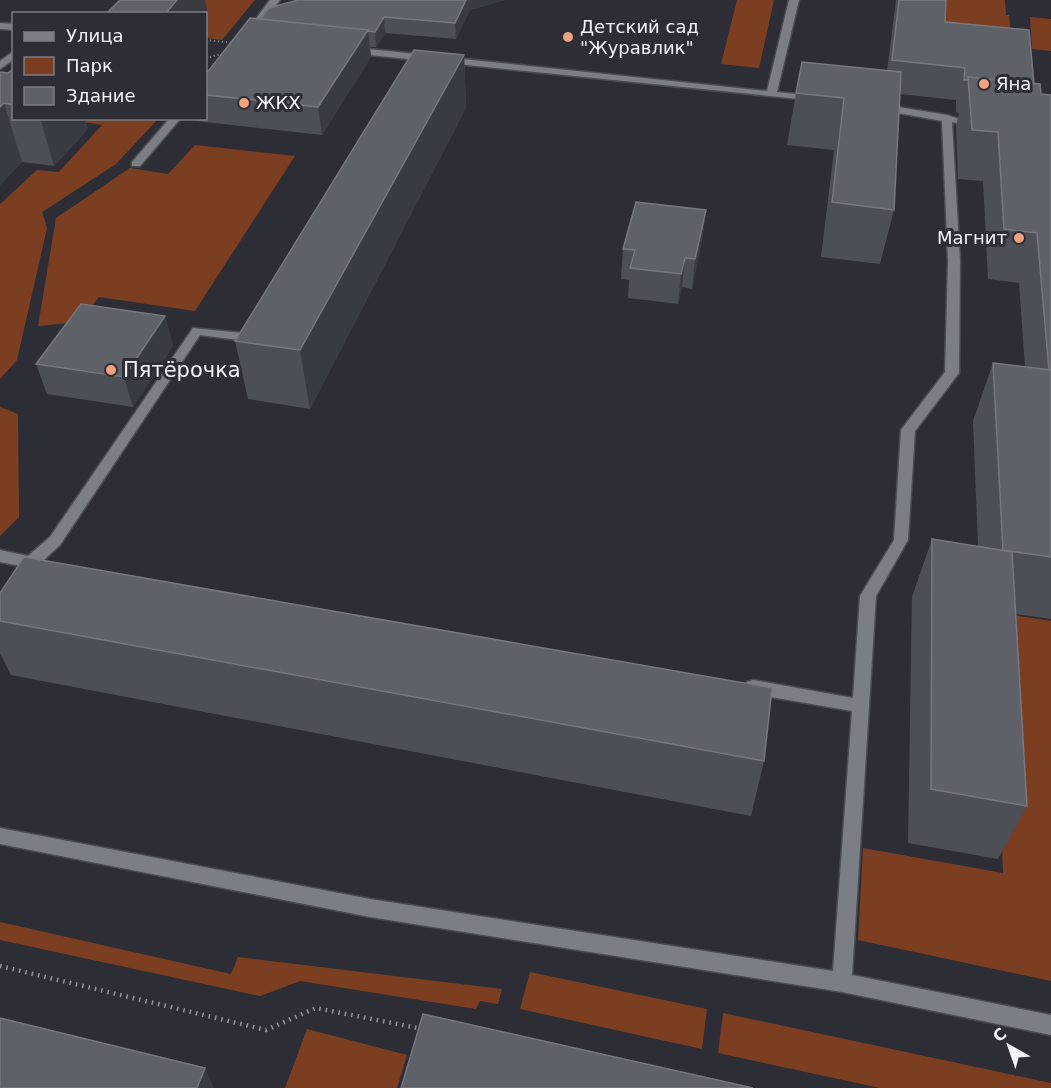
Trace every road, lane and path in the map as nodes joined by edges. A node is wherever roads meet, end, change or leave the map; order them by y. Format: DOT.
graph roads {
  1 [pos="275,0"];
  2 [pos="794,0"];
  3 [pos="207,40"];
  4 [pos="238,48"];
  5 [pos="340,49"];
  6 [pos="207,57"];
  7 [pos="772,93"];
  8 [pos="831,101"];
  9 [pos="867,105"];
  10 [pos="947,118"];
  11 [pos="174,120"];
  12 [pos="968,121"];
  13 [pos="136,164"];
  14 [pos="259,317"];
  15 [pos="0,556"];
  16 [pos="30,562"];
  17 [pos="54,566"];
  18 [pos="18,578"];
  19 [pos="733,683"];
  20 [pos="862,705"];
  21 [pos="0,836"];
  22 [pos="0,966"];
  23 [pos="842,982"];
  24 [pos="1051,1025"];
  25 [pos="432,1031"];
  1 -- 4 [label="lane"];
  2 -- 7 [label="lane"];
  3 -- 4 [label="path"];
  4 -- 6 [label="path"];
  5 -- 7 [label="lane"];
  7 -- 8 [label="lane"];
  9 -- 10 [label="lane"];
  10 -- 12 [label="lane"];
  10 -- 20 [label="lane"];
  11 -- 13 [label="lane"];
  14 -- 16 [label="lane"];
  15 -- 16 [label="lane"];
  16 -- 17 [label="lane"];
  16 -- 18 [label="lane"];
  19 -- 20 [label="lane"];
  20 -- 23 [label="lane"];
  21 -- 23 [label="lane"];
  22 -- 25 [label="path"];
  23 -- 24 [label="lane"];
}
